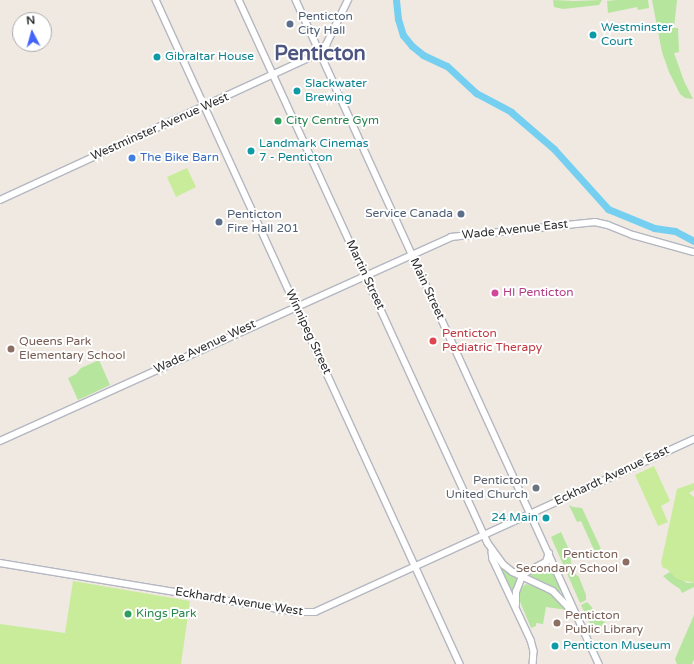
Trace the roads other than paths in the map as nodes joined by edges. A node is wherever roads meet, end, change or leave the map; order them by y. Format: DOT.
graph roads {
  1 [pos="156,0"];
  2 [pos="239,0"];
  3 [pos="296,0"];
  4 [pos="348,0"];
  5 [pos="315,41"];
  6 [pos="328,42"];
  7 [pos="319,52"];
  8 [pos="273,75"];
  9 [pos="204,106"];
  10 [pos="0,200"];
  11 [pos="694,252"];
  12 [pos="411,254"];
  13 [pos="365,275"];
  14 [pos="296,306"];
  15 [pos="694,439"];
  16 [pos="0,441"];
  17 [pos="530,514"];
  18 [pos="484,535"];
  19 [pos="492,550"];
  20 [pos="549,553"];
  21 [pos="0,563"];
  22 [pos="415,567"];
  23 [pos="522,576"];
  24 [pos="516,605"];
  25 [pos="577,616"];
  26 [pos="460,664"];
  27 [pos="532,664"];
  28 [pos="599,664"];
  1 -- 9 [label="main road, Winnipeg Street"];
  2 -- 8 [label="main road, Martin Street"];
  3 -- 5 [label="main road, Main Street"];
  4 -- 6 [label="main road"];
  5 -- 6 [label="main road"];
  5 -- 7 [label="main road, Main Street"];
  6 -- 7 [label="main road"];
  7 -- 8 [label="main road, Westminster Avenue West"];
  7 -- 12 [label="main road, Main Street"];
  8 -- 9 [label="main road, Westminster Avenue West"];
  8 -- 13 [label="main road, Martin Street"];
  9 -- 10 [label="main road, Westminster Avenue West"];
  9 -- 14 [label="main road, Winnipeg Street"];
  11 -- 12 [label="main road, Wade Avenue East"];
  12 -- 13 [label="main road, Wade Avenue West"];
  12 -- 17 [label="main road, Main Street"];
  13 -- 14 [label="main road, Wade Avenue West"];
  13 -- 18 [label="main road, Martin Street"];
  14 -- 16 [label="main road, Wade Avenue West"];
  14 -- 22 [label="main road, Winnipeg Street"];
  15 -- 17 [label="main road, Eckhardt Avenue East"];
  17 -- 18 [label="main road, Eckhardt Avenue West"];
  17 -- 20 [label="main road, Main Street"];
  18 -- 19 [label="main road, Martin Street"];
  18 -- 22 [label="main road, Eckhardt Avenue West"];
  19 -- 23 [label="main road, Martin Street"];
  19 -- 24 [label="main road, Martin Street"];
  20 -- 23 [label="main road"];
  20 -- 25 [label="main road, Main Street"];
  21 -- 22 [label="main road, Eckhardt Avenue West"];
  22 -- 26 [label="main road, Winnipeg Street"];
  23 -- 24 [label="main road"];
  23 -- 25 [label="main road, Martin Street"];
  24 -- 27 [label="main road, Martin Street"];
  25 -- 28 [label="main road, Main Street"];
}
